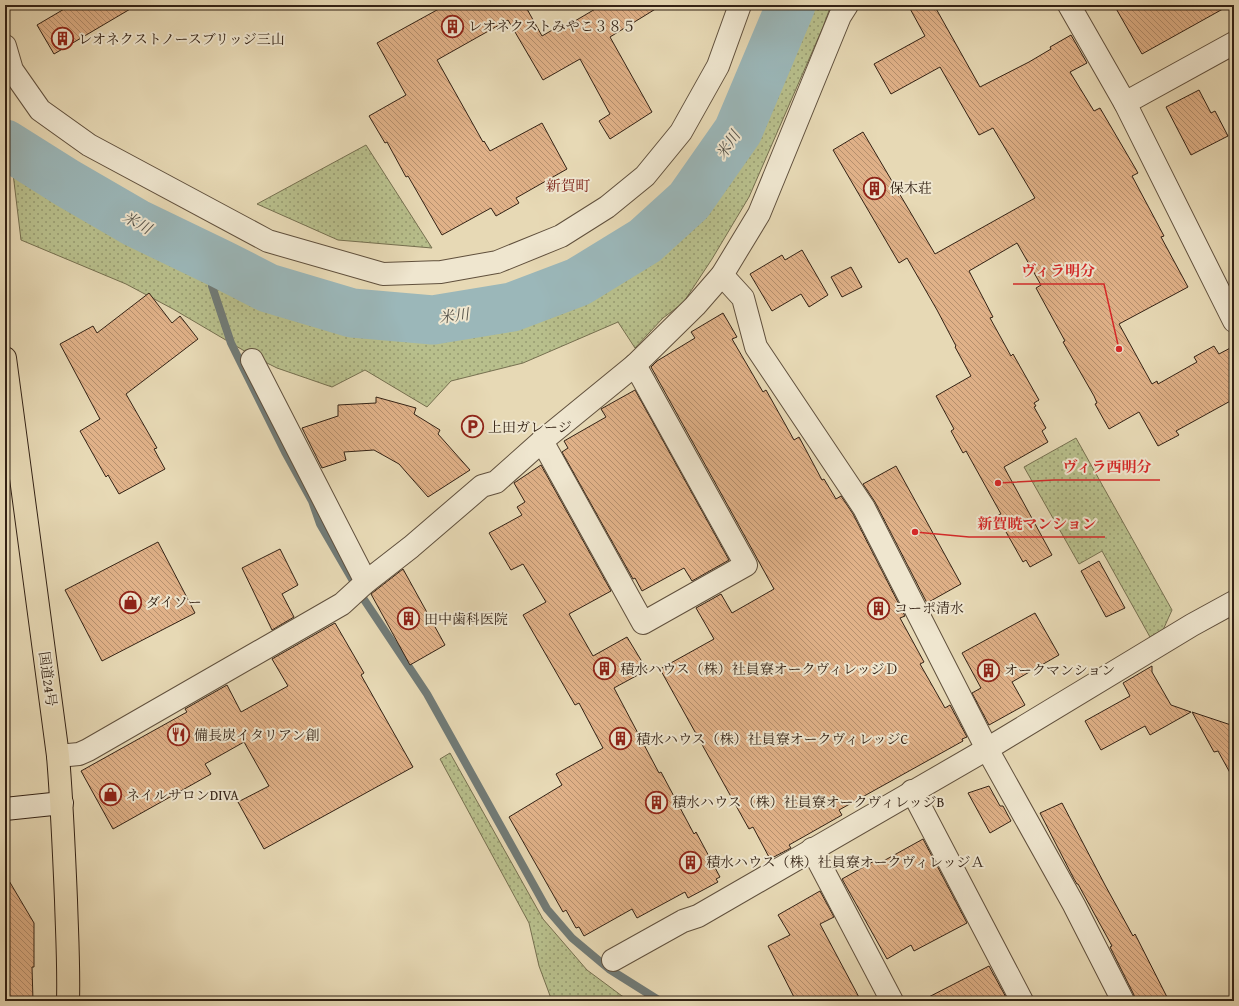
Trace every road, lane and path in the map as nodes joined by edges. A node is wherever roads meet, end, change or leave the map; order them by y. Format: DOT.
graph roads {
  1 [pos="740,5"];
  2 [pos="847,5"];
  3 [pos="1069,5"];
  4 [pos="1234,43"];
  5 [pos="5,46"];
  6 [pos="1125,103"];
  7 [pos="722,275"];
  8 [pos="1234,321"];
  9 [pos="5,358"];
  10 [pos="252,360"];
  11 [pos="635,365"];
  12 [pos="542,441"];
  13 [pos="366,582"];
  14 [pos="1234,602"];
  15 [pos="987,749"];
  16 [pos="58,756"];
  17 [pos="912,791"];
  18 [pos="62,803"];
  19 [pos="5,809"];
  20 [pos="812,849"];
  21 [pos="613,960"];
  22 [pos="68,1001"];
  23 [pos="892,1001"];
  24 [pos="1022,1001"];
  25 [pos="1123,1001"];
  1 -- 5 [label="street"];
  2 -- 7 [label="street"];
  3 -- 6 [label="street"];
  4 -- 6 [label="street"];
  6 -- 8 [label="street"];
  7 -- 11 [label="street"];
  7 -- 15 [label="street"];
  9 -- 16 [label="highway, 国道24号"];
  10 -- 13 [label="street"];
  11 -- 12 [label="street"];
  11 -- 12 [label="street"];
  12 -- 13 [label="street"];
  13 -- 16 [label="street"];
  14 -- 15 [label="street"];
  15 -- 17 [label="street"];
  15 -- 25 [label="street"];
  16 -- 18 [label="highway, 国道24号"];
  17 -- 20 [label="street"];
  17 -- 24 [label="street"];
  18 -- 19 [label="street"];
  18 -- 22 [label="highway, 国道24号"];
  20 -- 21 [label="street"];
  20 -- 23 [label="street"];
}
